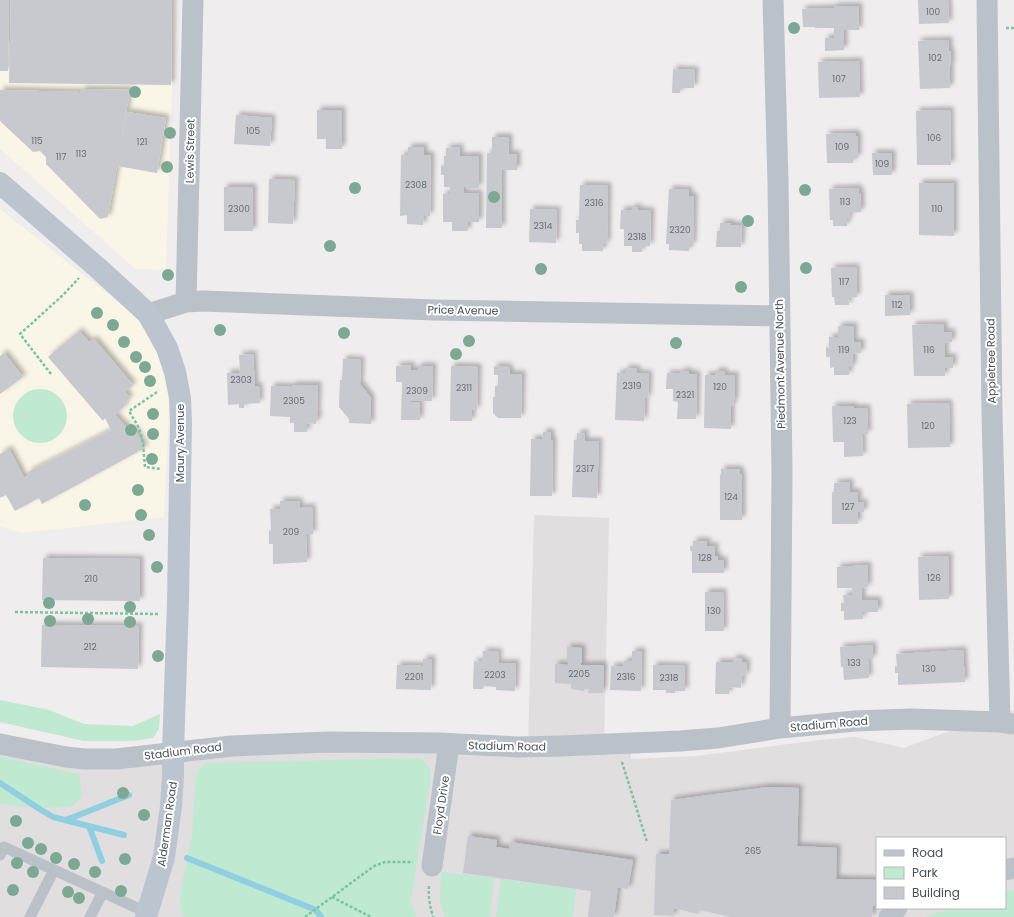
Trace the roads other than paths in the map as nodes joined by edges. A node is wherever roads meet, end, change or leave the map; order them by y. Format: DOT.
graph roads {
  1 [pos="193,0"];
  2 [pos="772,0"];
  3 [pos="987,0"];
  4 [pos="0,183"];
  5 [pos="186,302"];
  6 [pos="148,314"];
  7 [pos="780,316"];
  8 [pos="1007,723"];
  9 [pos="780,728"];
  10 [pos="0,744"];
  11 [pos="449,744"];
  12 [pos="173,752"];
  13 [pos="0,855"];
  14 [pos="432,866"];
  15 [pos="54,870"];
  16 [pos="103,892"];
  17 [pos="896,909"];
  18 [pos="147,915"];
  19 [pos="30,917"];
  20 [pos="90,917"];
  21 [pos="889,917"];
  1 -- 5 [label="street, Lewis Street"];
  2 -- 7 [label="street, Piedmont Avenue North"];
  3 -- 8 [label="street, Appletree Road"];
  4 -- 6 [label="main road, Maury Avenue"];
  5 -- 6 [label="street, Price Avenue"];
  5 -- 7 [label="street, Price Avenue"];
  6 -- 12 [label="main road, Maury Avenue"];
  7 -- 9 [label="street, Piedmont Avenue North"];
  8 -- 9 [label="street, Stadium Road"];
  9 -- 11 [label="street, Stadium Road"];
  10 -- 12 [label="street, Stadium Road"];
  11 -- 12 [label="street, Stadium Road"];
  11 -- 14 [label="street, Floyd Drive"];
  12 -- 18 [label="main road, Alderman Road"];
  13 -- 15 [label="lane"];
  15 -- 16 [label="lane"];
  15 -- 19 [label="lane"];
  16 -- 18 [label="lane"];
  16 -- 20 [label="lane"];
  17 -- 21 [label="street"];
}
